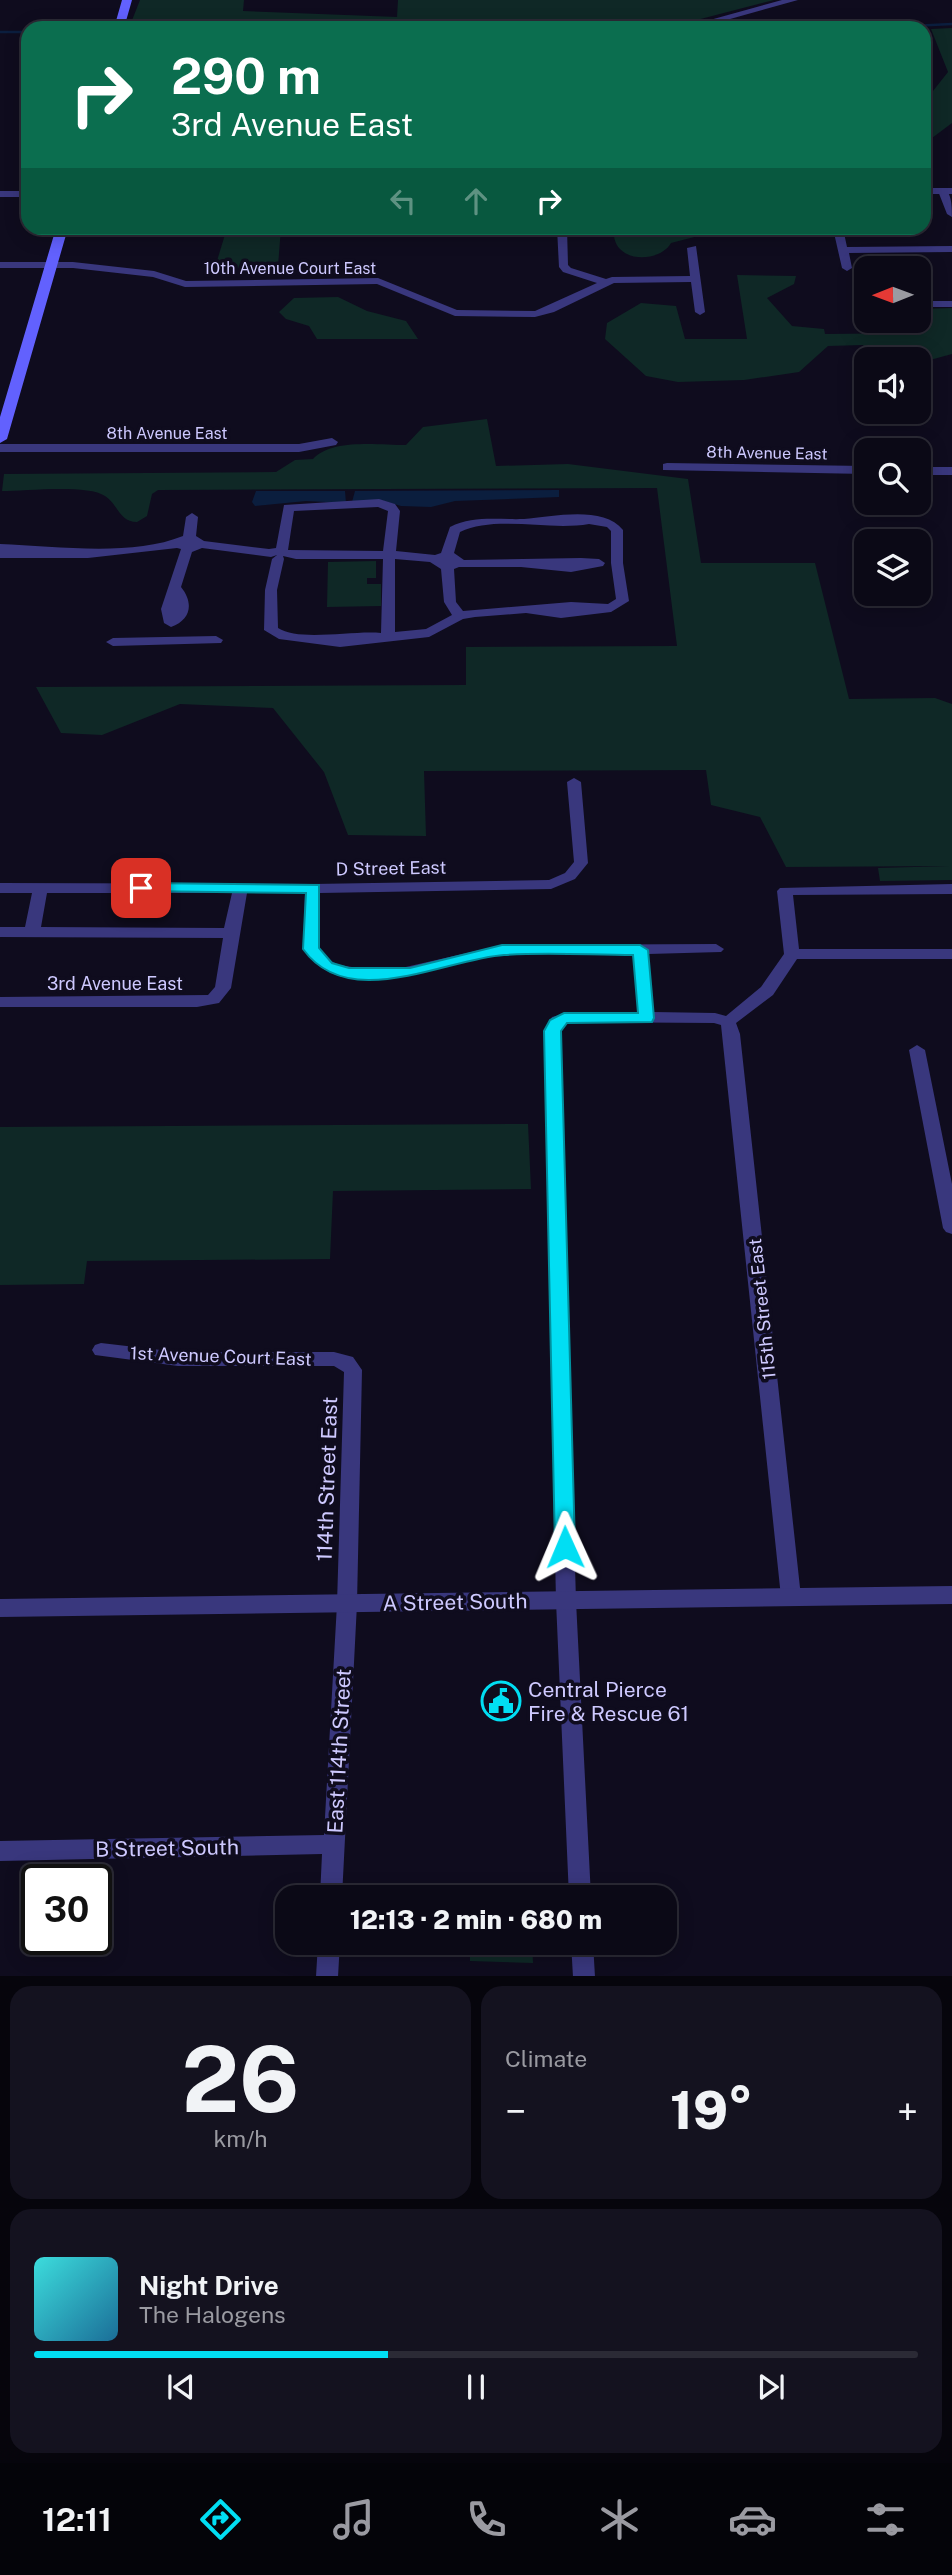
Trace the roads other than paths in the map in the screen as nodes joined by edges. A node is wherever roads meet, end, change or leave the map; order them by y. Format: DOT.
graph roads {
  1 [pos="127,0"];
  2 [pos="793,0"];
  3 [pos="121,21"];
  4 [pos="713,21"];
  5 [pos="948,191"];
  6 [pos="0,194"];
  7 [pos="21,194"];
  8 [pos="952,214"];
  9 [pos="60,235"];
  10 [pos="562,235"];
  11 [pos="839,235"];
  12 [pos="692,248"];
  13 [pos="952,249"];
  14 [pos="843,250"];
  15 [pos="0,265"];
  16 [pos="50,265"];
  17 [pos="846,268"];
  18 [pos="696,279"];
  19 [pos="604,282"];
  20 [pos="931,304"];
  21 [pos="952,304"];
  22 [pos="701,312"];
  23 [pos="0,439"];
  24 [pos="332,442"];
  25 [pos="0,448"];
  26 [pos="667,467"];
  27 [pos="854,470"];
  28 [pos="931,471"];
  29 [pos="952,471"];
  30 [pos="192,517"];
  31 [pos="189,544"];
  32 [pos="0,548"];
  33 [pos="25,551"];
  34 [pos="0,554"];
  35 [pos="280,554"];
  36 [pos="390,555"];
  37 [pos="447,561"];
  38 [pos="617,563"];
  39 [pos="459,616"];
  40 [pos="384,637"];
  41 [pos="216,640"];
  42 [pos="169,641"];
  43 [pos="113,642"];
  44 [pos="574,782"];
  45 [pos="0,888"];
  46 [pos="241,888"];
  47 [pos="313,888"];
  48 [pos="952,889"];
  49 [pos="39,895"];
  50 [pos="0,932"];
  51 [pos="32,932"];
  52 [pos="230,933"];
  53 [pos="716,949"];
  54 [pos="640,950"];
  55 [pos="792,954"];
  56 [pos="952,954"];
  57 [pos="0,1002"];
  58 [pos="645,1012"];
  59 [pos="728,1022"];
  60 [pos="917,1050"];
  61 [pos="952,1228"];
  62 [pos="101,1350"];
  63 [pos="342,1360"];
  64 [pos="952,1595"];
  65 [pos="791,1597"];
  66 [pos="566,1601"];
  67 [pos="347,1604"];
  68 [pos="0,1608"];
  69 [pos="334,1844"];
  70 [pos="0,1851"];
  71 [pos="332,1885"];
  72 [pos="579,1885"];
  73 [pos="328,1955"];
  74 [pos="583,1955"];
  75 [pos="327,1976"];
  76 [pos="584,1976"];
  1 -- 3 [label="main road"];
  2 -- 4 [label="street"];
  5 -- 8 [label="street"];
  6 -- 7 [label="street"];
  9 -- 16 [label="main road"];
  10 -- 19 [label="street"];
  11 -- 14 [label="street"];
  12 -- 18 [label="street"];
  13 -- 14 [label="street"];
  14 -- 17 [label="street"];
  15 -- 16 [label="street, 10th Avenue Court East"];
  16 -- 19 [label="street, 10th Avenue Court East"];
  16 -- 23 [label="main road"];
  18 -- 19 [label="street, 10th Avenue Court East"];
  18 -- 22 [label="street"];
  20 -- 21 [label="street"];
  24 -- 25 [label="street, 8th Avenue East"];
  26 -- 27 [label="street, 8th Avenue East"];
  28 -- 29 [label="street"];
  30 -- 31 [label="street"];
  31 -- 33 [label="street"];
  31 -- 35 [label="street"];
  31 -- 42 [label="street"];
  32 -- 33 [label="street"];
  33 -- 34 [label="street"];
  35 -- 36 [label="street"];
  35 -- 36 [label="street"];
  35 -- 40 [label="street"];
  36 -- 37 [label="street"];
  36 -- 40 [label="street"];
  37 -- 38 [label="street"];
  37 -- 38 [label="street"];
  37 -- 39 [label="street"];
  38 -- 39 [label="street"];
  39 -- 40 [label="street"];
  41 -- 42 [label="street"];
  42 -- 43 [label="street"];
  44 -- 47 [label="street, D Street East"];
  45 -- 49 [label="street, D Street East"];
  46 -- 47 [label="street, D Street East"];
  46 -- 49 [label="street, D Street East"];
  46 -- 52 [label="street"];
  47 -- 54 [label="street"];
  48 -- 55 [label="street"];
  49 -- 51 [label="street"];
  50 -- 51 [label="street"];
  51 -- 52 [label="street"];
  52 -- 57 [label="street, 3rd Avenue East"];
  53 -- 54 [label="street"];
  54 -- 58 [label="street"];
  55 -- 56 [label="street"];
  55 -- 59 [label="street"];
  58 -- 59 [label="street"];
  58 -- 66 [label="street"];
  59 -- 65 [label="street, 115th Street East"];
  60 -- 61 [label="street"];
  62 -- 63 [label="street, 1st Avenue Court East"];
  63 -- 67 [label="street, 114th Street East"];
  64 -- 65 [label="street, A Street South"];
  65 -- 66 [label="street, A Street South"];
  66 -- 67 [label="street, A Street South"];
  66 -- 72 [label="street"];
  67 -- 68 [label="street, A Street South"];
  67 -- 69 [label="street, East 114th Street"];
  69 -- 70 [label="street, B Street South"];
  69 -- 71 [label="street, East 114th Street"];
  73 -- 75 [label="street"];
  74 -- 76 [label="street"];
}
